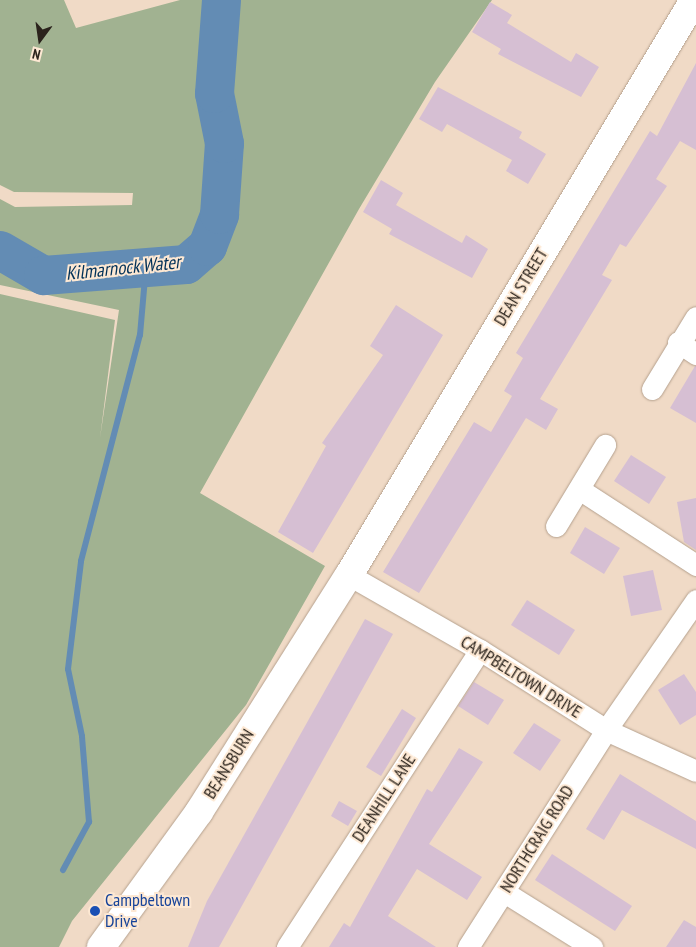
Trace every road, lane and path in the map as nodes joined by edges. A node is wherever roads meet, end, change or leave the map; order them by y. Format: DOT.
graph roads {
  1 [pos="694,0"];
  2 [pos="696,317"];
  3 [pos="678,342"];
  4 [pos="696,354"];
  5 [pos="652,389"];
  6 [pos="605,445"];
  7 [pos="579,489"];
  8 [pos="556,526"];
  9 [pos="696,566"];
  10 [pos="349,575"];
  11 [pos="696,600"];
  12 [pos="480,650"];
  13 [pos="606,730"];
  14 [pos="696,771"];
  15 [pos="504,892"];
  16 [pos="101,947"];
  17 [pos="288,947"];
  18 [pos="468,947"];
  19 [pos="592,947"];
  1 -- 10 [label="main road, DEAN STREET"];
  2 -- 3 [label="street"];
  3 -- 4 [label="street"];
  3 -- 5 [label="street"];
  6 -- 7 [label="street"];
  7 -- 8 [label="street"];
  7 -- 9 [label="street"];
  10 -- 12 [label="street, CAMPBELTOWN DRIVE"];
  10 -- 16 [label="main road, BEANSBURN"];
  11 -- 13 [label="street, NORTHCRAIG ROAD"];
  12 -- 13 [label="street, CAMPBELTOWN DRIVE"];
  12 -- 17 [label="street, DEANHILL LANE"];
  13 -- 14 [label="street, CAMPBELTOWN DRIVE"];
  13 -- 15 [label="street, NORTHCRAIG ROAD"];
  15 -- 18 [label="street, NORTHCRAIG ROAD"];
  15 -- 19 [label="street"];
}
